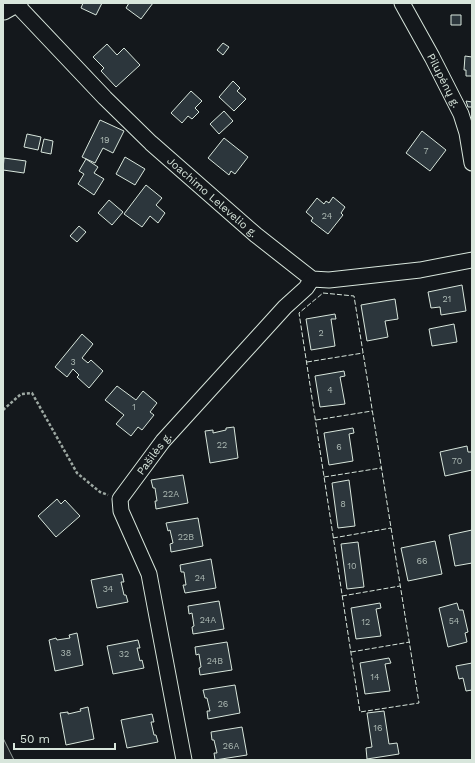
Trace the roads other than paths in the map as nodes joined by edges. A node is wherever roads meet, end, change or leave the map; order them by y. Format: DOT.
graph roads {
  1 [pos="402,3"];
  2 [pos="19,4"];
  3 [pos="3,12"];
  4 [pos="472,163"];
  5 [pos="472,260"];
  6 [pos="312,279"];
  7 [pos="184,760"];
  1 -- 4 [label="street, Pilupėnų g."];
  2 -- 3 [label="street, Joachimo Lelevelio g."];
  2 -- 6 [label="street, Joachimo Lelevelio g."];
  5 -- 6 [label="street"];
  6 -- 7 [label="street, Pašilės g."];
}
